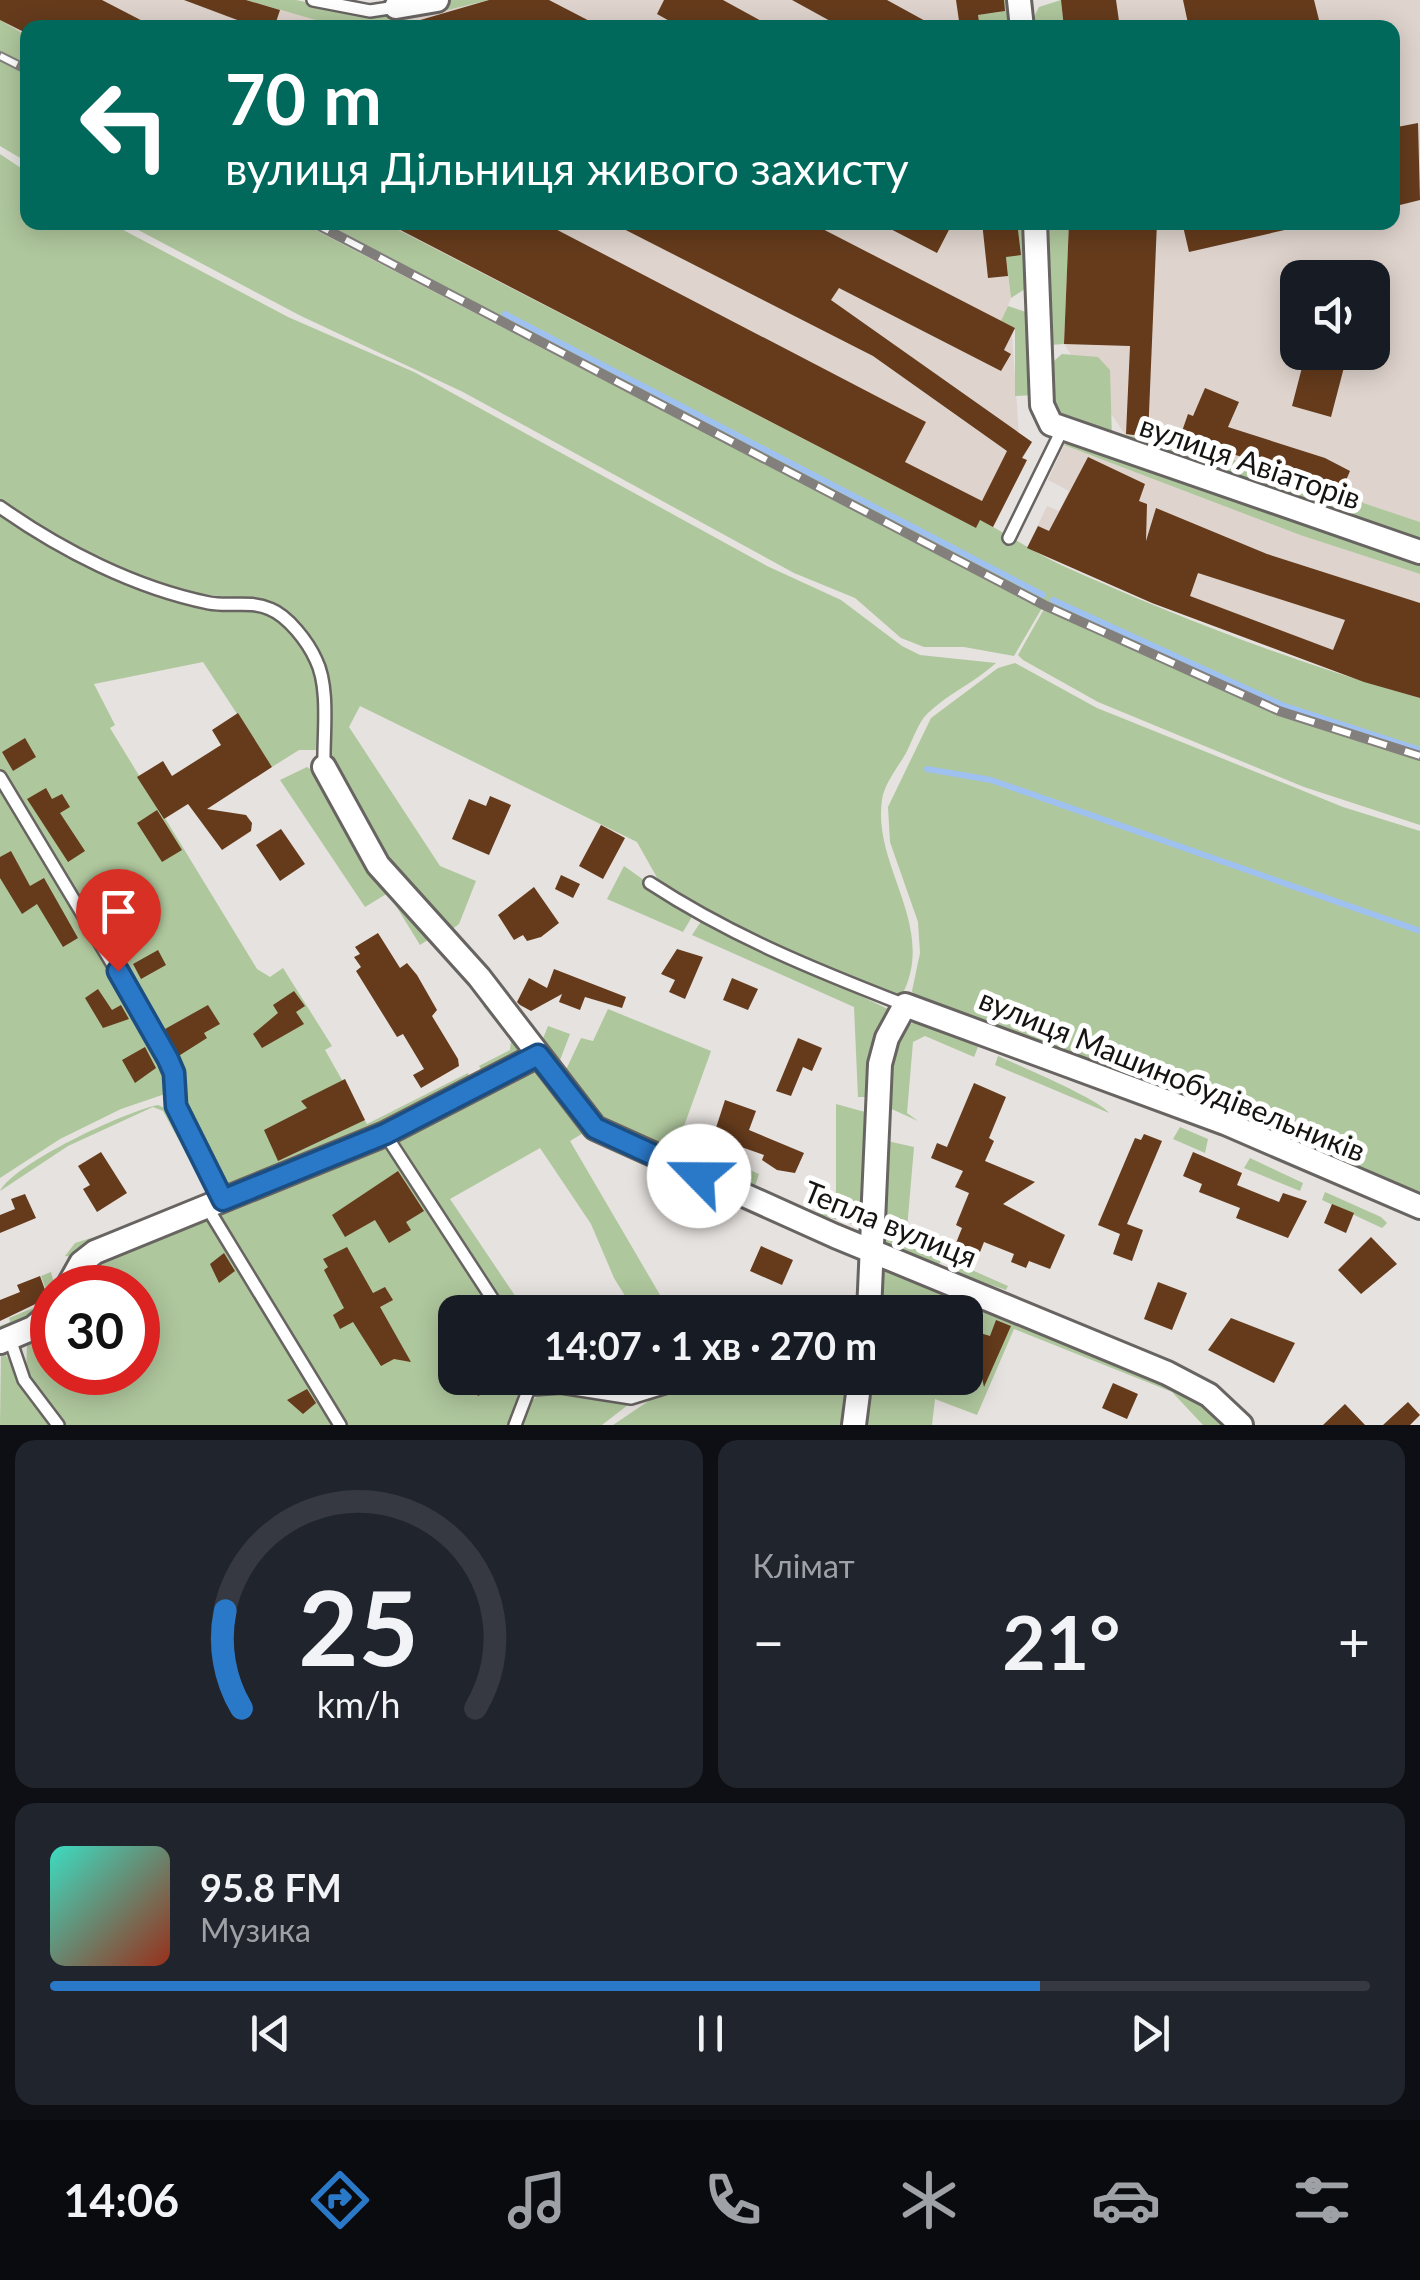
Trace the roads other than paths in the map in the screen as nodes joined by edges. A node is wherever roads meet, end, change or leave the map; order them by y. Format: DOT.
graph roads {
  1 [pos="313,0"];
  2 [pos="437,0"];
  3 [pos="396,7"];
  4 [pos="1035,230"];
  5 [pos="1062,430"];
  6 [pos="0,507"];
  7 [pos="1009,538"];
  8 [pos="1420,552"];
  9 [pos="324,767"];
  10 [pos="0,777"];
  11 [pos="650,883"];
  12 [pos="906,1005"];
  13 [pos="538,1055"];
  14 [pos="385,1134"];
  15 [pos="215,1203"];
  16 [pos="1418,1213"];
  17 [pos="875,1250"];
  18 [pos="80,1265"];
  19 [pos="490,1295"];
  20 [pos="867,1295"];
  21 [pos="30,1325"];
  22 [pos="5,1340"];
  23 [pos="527,1395"];
  24 [pos="612,1395"];
  25 [pos="641,1395"];
  26 [pos="858,1395"];
  27 [pos="58,1425"];
  28 [pos="340,1425"];
  29 [pos="516,1425"];
  30 [pos="854,1425"];
  31 [pos="1240,1425"];
  1 -- 3 [label="lane"];
  2 -- 3 [label="street"];
  4 -- 5 [label="street"];
  5 -- 7 [label="lane"];
  5 -- 8 [label="street, вулиця Авіаторів"];
  6 -- 9 [label="lane"];
  9 -- 13 [label="street, Тепла вулиця"];
  10 -- 15 [label="lane"];
  11 -- 12 [label="lane"];
  12 -- 16 [label="street, вулиця Машинобудівельників"];
  12 -- 17 [label="street"];
  13 -- 14 [label="street"];
  13 -- 17 [label="street, Тепла вулиця"];
  14 -- 15 [label="street"];
  14 -- 19 [label="lane"];
  15 -- 18 [label="street"];
  15 -- 28 [label="lane"];
  17 -- 20 [label="street"];
  17 -- 31 [label="street, Тепла вулиця"];
  21 -- 22 [label="street"];
  22 -- 27 [label="lane"];
  23 -- 29 [label="lane"];
  24 -- 25 [label="lane"];
  26 -- 30 [label="street"];
}
